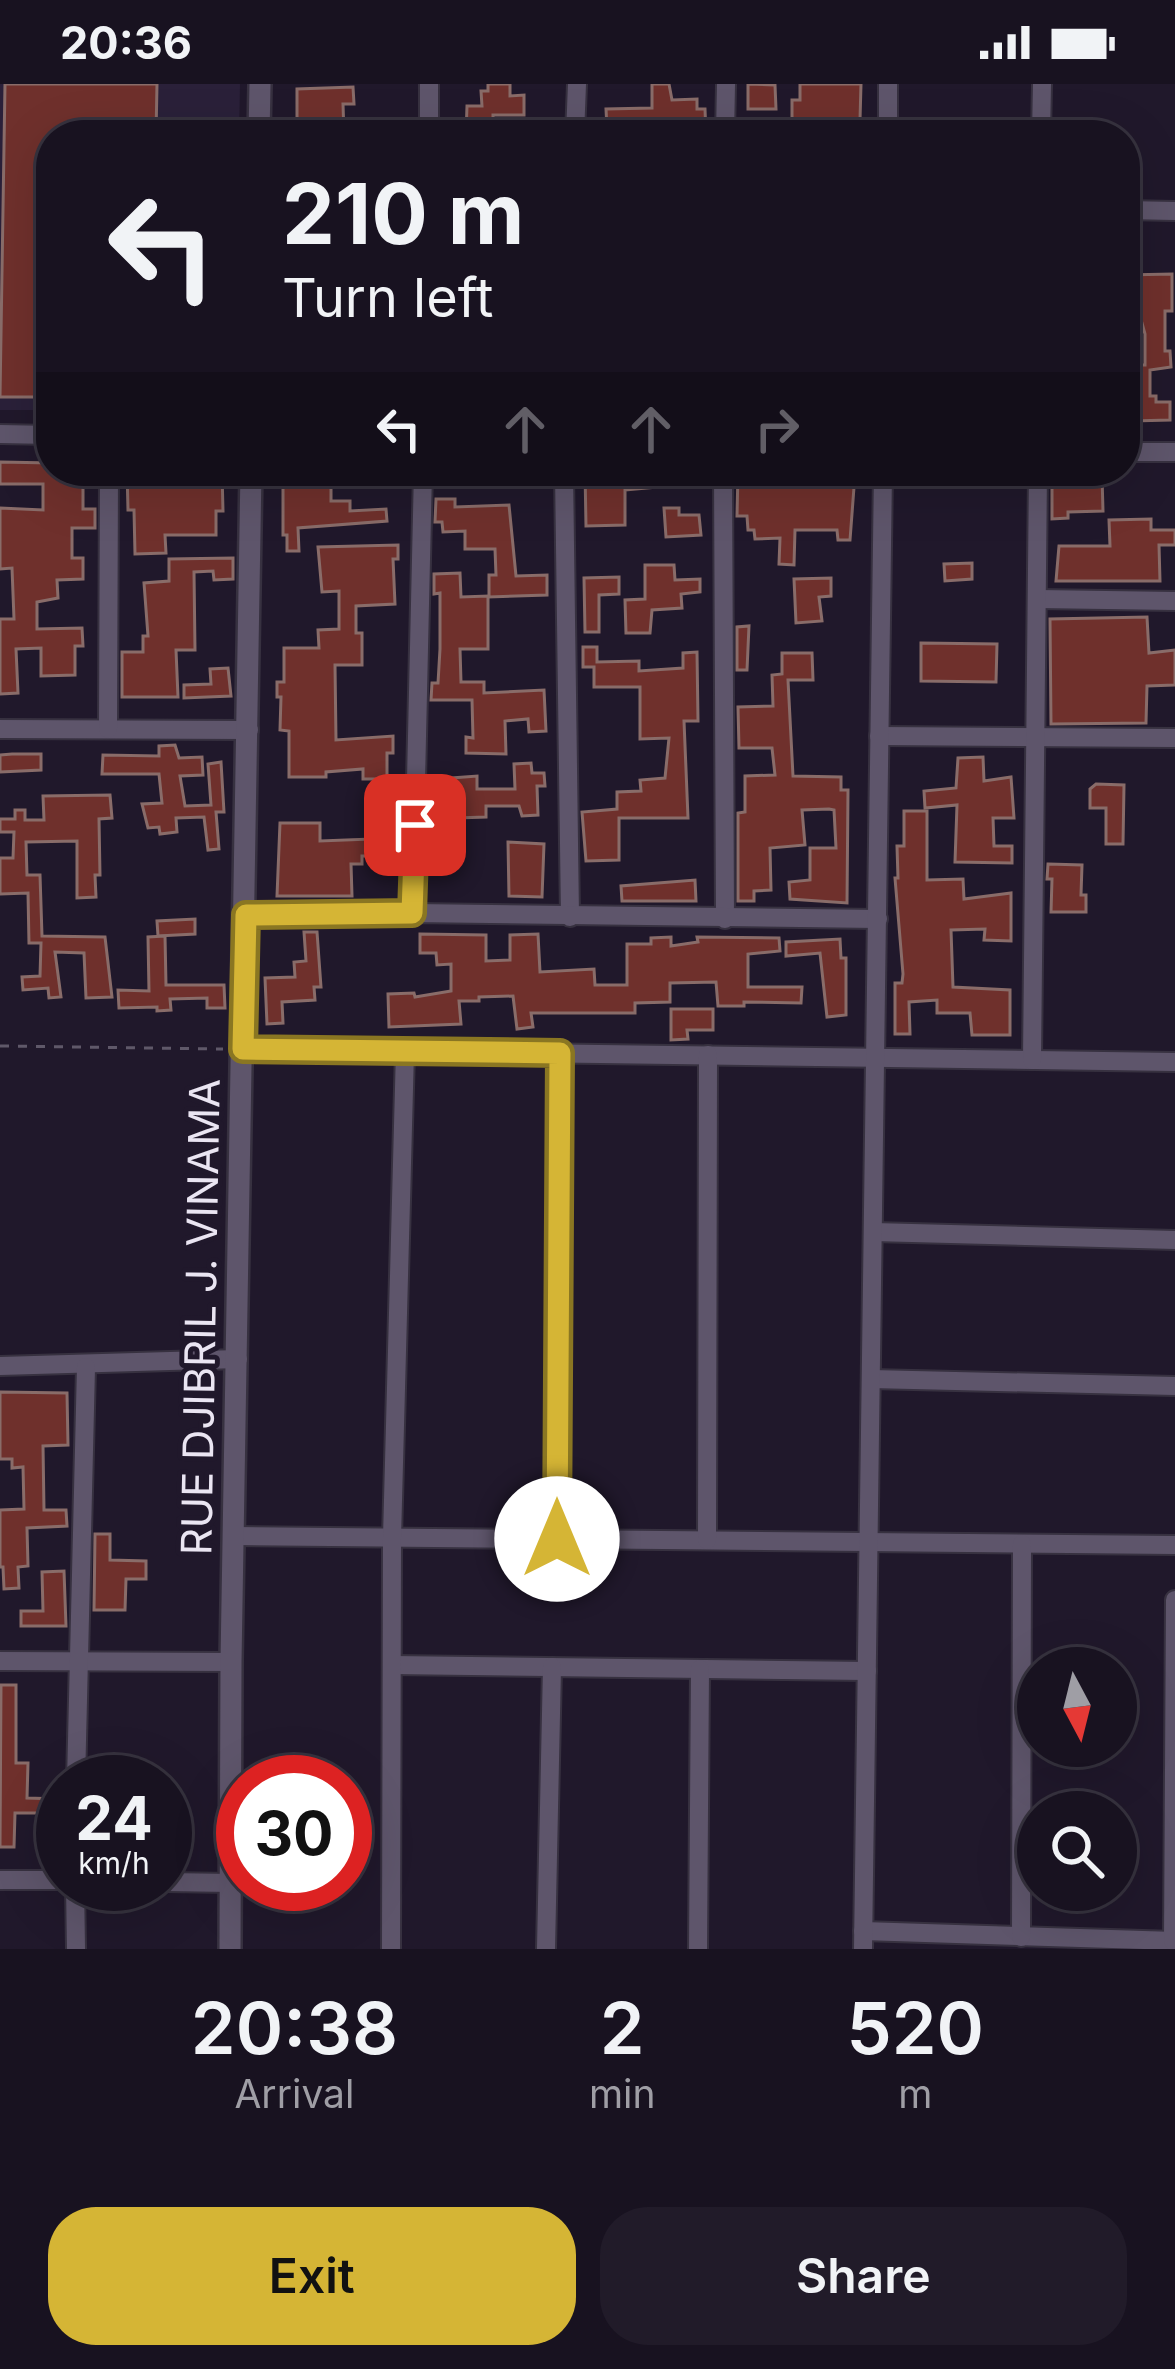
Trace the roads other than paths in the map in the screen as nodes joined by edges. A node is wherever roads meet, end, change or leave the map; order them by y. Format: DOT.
graph roads {
  1 [pos="260,84"];
  2 [pos="429,84"];
  3 [pos="577,84"];
  4 [pos="726,84"];
  5 [pos="888,84"];
  6 [pos="1042,84"];
  7 [pos="259,120"];
  8 [pos="428,120"];
  9 [pos="576,120"];
  10 [pos="725,120"];
  11 [pos="888,120"];
  12 [pos="1041,120"];
  13 [pos="1140,210"];
  14 [pos="1175,211"];
  15 [pos="0,434"];
  16 [pos="36,435"];
  17 [pos="1140,452"];
  18 [pos="1175,452"];
  19 [pos="109,486"];
  20 [pos="251,486"];
  21 [pos="423,486"];
  22 [pos="564,486"];
  23 [pos="723,486"];
  24 [pos="883,486"];
  25 [pos="1038,486"];
  26 [pos="1038,598"];
  27 [pos="1175,601"];
  28 [pos="0,729"];
  29 [pos="108,729"];
  30 [pos="249,730"];
  31 [pos="879,736"];
  32 [pos="1035,737"];
  33 [pos="1175,738"];
  34 [pos="412,913"];
  35 [pos="246,915"];
  36 [pos="570,917"];
  37 [pos="725,919"];
  38 [pos="878,919"];
  39 [pos="243,1049"];
  40 [pos="405,1051"];
  41 [pos="560,1053"];
  42 [pos="708,1055"];
  43 [pos="875,1058"];
  44 [pos="1032,1060"];
  45 [pos="1175,1062"];
  46 [pos="873,1232"];
  47 [pos="1175,1240"];
  48 [pos="238,1359"];
  49 [pos="0,1366"];
  50 [pos="86,1367"];
  51 [pos="871,1379"];
  52 [pos="1175,1386"];
  53 [pos="236,1536"];
  54 [pos="392,1538"];
  55 [pos="557,1539"];
  56 [pos="707,1540"];
  57 [pos="868,1542"];
  58 [pos="1022,1544"];
  59 [pos="1175,1545"];
  60 [pos="1175,1600"];
  61 [pos="0,1661"];
  62 [pos="78,1661"];
  63 [pos="231,1662"];
  64 [pos="392,1665"];
  65 [pos="552,1667"];
  66 [pos="700,1669"];
  67 [pos="867,1671"];
  68 [pos="76,1755"];
  69 [pos="231,1755"];
  70 [pos="0,1880"];
  71 [pos="36,1880"];
  72 [pos="75,1911"];
  73 [pos="231,1911"];
  74 [pos="1021,1936"];
  75 [pos="863,1940"];
  76 [pos="1174,1941"];
  77 [pos="76,1949"];
  78 [pos="230,1949"];
  79 [pos="391,1949"];
  80 [pos="547,1949"];
  81 [pos="698,1949"];
  1 -- 7 [label="street"];
  2 -- 8 [label="street"];
  3 -- 9 [label="street"];
  4 -- 10 [label="street"];
  5 -- 11 [label="street"];
  6 -- 12 [label="street"];
  13 -- 14 [label="street"];
  15 -- 16 [label="street"];
  17 -- 18 [label="street"];
  19 -- 29 [label="street"];
  20 -- 30 [label="street, RUE DJIBRIL J. VINAMA"];
  21 -- 34 [label="street"];
  22 -- 36 [label="street"];
  23 -- 37 [label="street"];
  24 -- 31 [label="street"];
  25 -- 26 [label="street"];
  26 -- 27 [label="street"];
  26 -- 32 [label="street"];
  28 -- 29 [label="street"];
  29 -- 30 [label="street"];
  30 -- 35 [label="street, RUE DJIBRIL J. VINAMA"];
  31 -- 32 [label="street"];
  31 -- 38 [label="street"];
  32 -- 33 [label="street"];
  32 -- 44 [label="street"];
  34 -- 35 [label="street"];
  34 -- 36 [label="street"];
  35 -- 39 [label="street, RUE DJIBRIL J. VINAMA"];
  36 -- 37 [label="street"];
  37 -- 38 [label="street"];
  38 -- 43 [label="street"];
  39 -- 40 [label="street"];
  39 -- 48 [label="street, RUE DJIBRIL J. VINAMA"];
  40 -- 41 [label="street"];
  40 -- 54 [label="street"];
  41 -- 42 [label="street"];
  41 -- 55 [label="street"];
  42 -- 43 [label="street"];
  42 -- 56 [label="street"];
  43 -- 44 [label="street"];
  43 -- 46 [label="street"];
  44 -- 45 [label="street"];
  46 -- 47 [label="street"];
  46 -- 51 [label="street"];
  48 -- 50 [label="street"];
  48 -- 53 [label="street, RUE DJIBRIL J. VINAMA"];
  49 -- 50 [label="street"];
  50 -- 62 [label="street"];
  51 -- 52 [label="street"];
  51 -- 57 [label="street"];
  53 -- 54 [label="street"];
  53 -- 63 [label="street, RUE DJIBRIL J. VINAMA"];
  54 -- 55 [label="street"];
  54 -- 64 [label="street"];
  55 -- 56 [label="street"];
  56 -- 57 [label="street"];
  57 -- 58 [label="street"];
  57 -- 67 [label="street"];
  58 -- 59 [label="street"];
  58 -- 74 [label="street"];
  60 -- 76 [label="street"];
  61 -- 62 [label="street"];
  62 -- 63 [label="street"];
  62 -- 68 [label="street"];
  63 -- 69 [label="street, RUE DJIBRIL J. VINAMA"];
  64 -- 65 [label="street"];
  64 -- 79 [label="street"];
  65 -- 66 [label="street"];
  65 -- 80 [label="street"];
  66 -- 67 [label="street"];
  66 -- 81 [label="street"];
  67 -- 75 [label="street"];
  70 -- 71 [label="street"];
  72 -- 77 [label="street"];
  73 -- 78 [label="street, RUE DJIBRIL J. VINAMA"];
  74 -- 75 [label="street"];
  74 -- 76 [label="street"];
}
